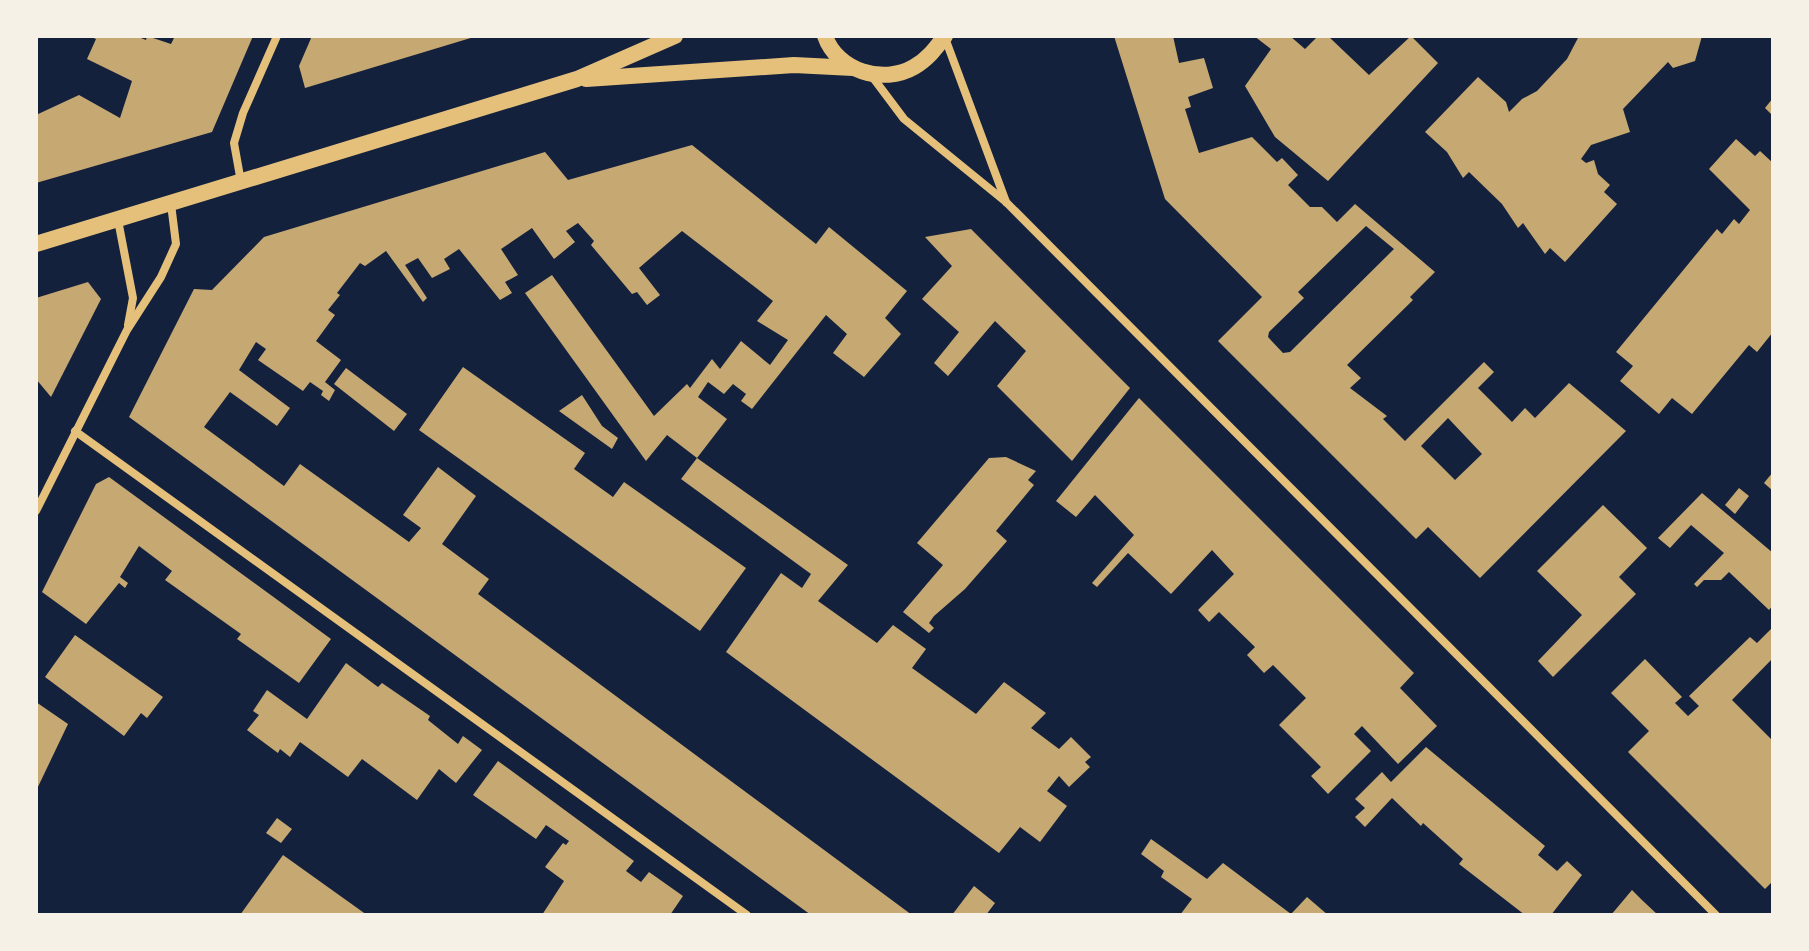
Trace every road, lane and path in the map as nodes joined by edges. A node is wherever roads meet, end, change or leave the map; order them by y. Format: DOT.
graph roads {
  1 [pos="277,36"];
  2 [pos="675,36"];
  3 [pos="825,36"];
  4 [pos="945,36"];
  5 [pos="853,68"];
  6 [pos="871,74"];
  7 [pos="577,79"];
  8 [pos="241,182"];
  9 [pos="1006,202"];
  10 [pos="171,204"];
  11 [pos="118,220"];
  12 [pos="36,244"];
  13 [pos="127,330"];
  14 [pos="75,431"];
  15 [pos="36,511"];
  16 [pos="747,915"];
  17 [pos="1716,915"];
  1 -- 8 [label="street"];
  2 -- 7 [label="main road"];
  3 -- 5 [label="main road"];
  4 -- 6 [label="main road"];
  4 -- 9 [label="street"];
  5 -- 6 [label="main road"];
  5 -- 7 [label="main road"];
  6 -- 9 [label="street"];
  7 -- 8 [label="main road"];
  8 -- 10 [label="main road"];
  9 -- 17 [label="street"];
  10 -- 11 [label="main road"];
  10 -- 13 [label="street"];
  11 -- 12 [label="main road"];
  11 -- 13 [label="street"];
  13 -- 14 [label="street"];
  14 -- 15 [label="street"];
  14 -- 16 [label="street"];
}
